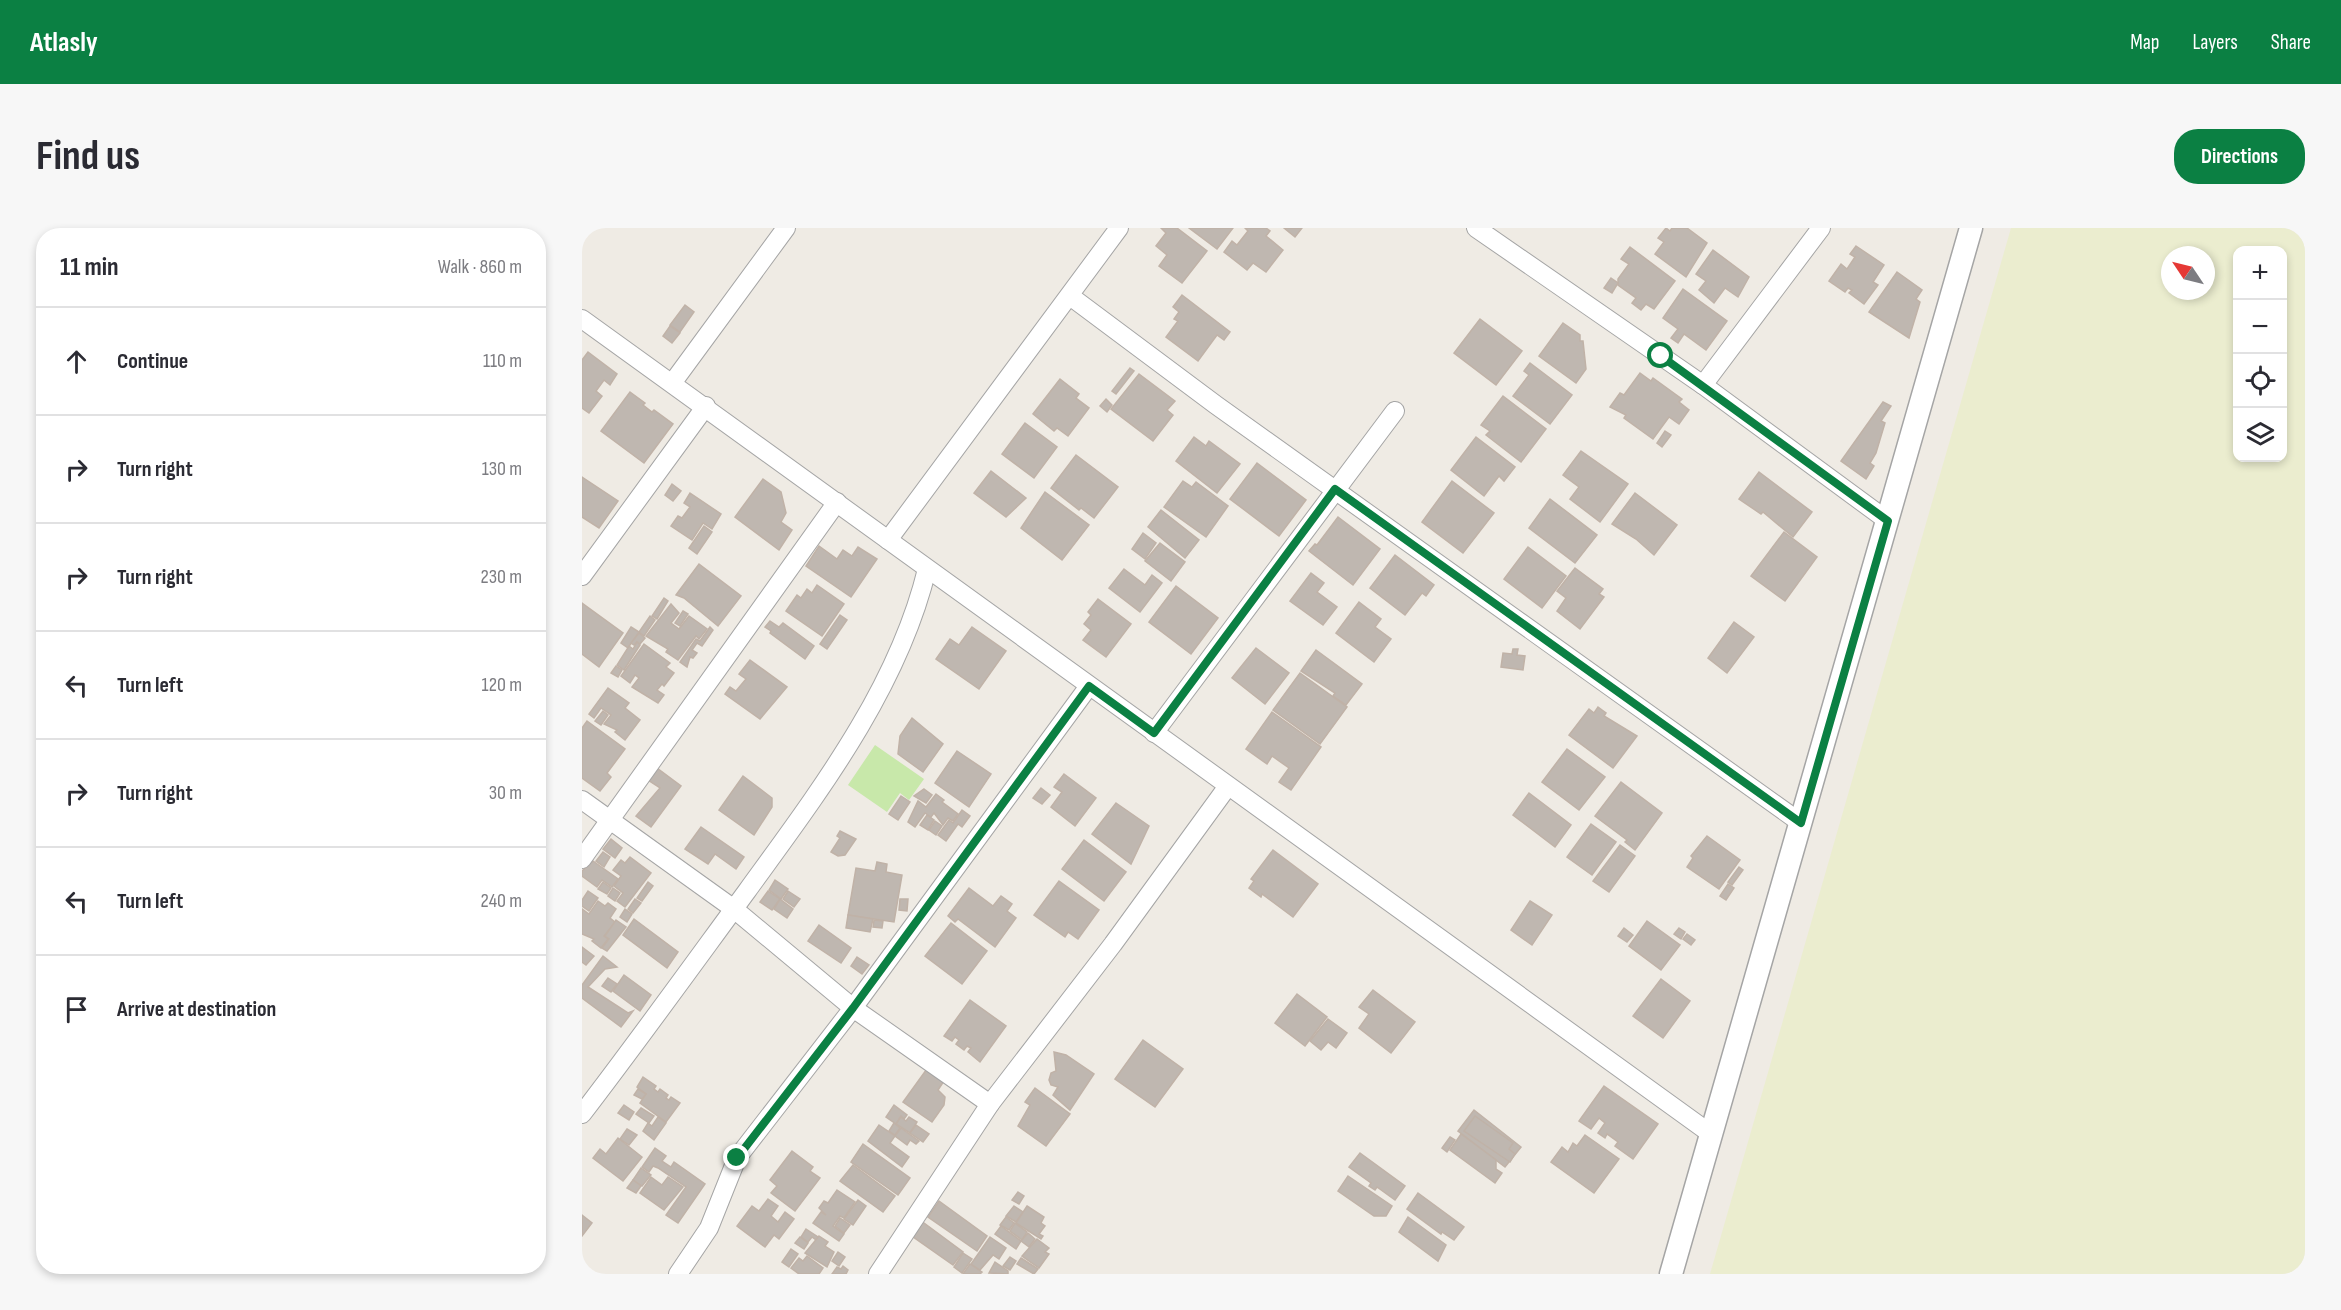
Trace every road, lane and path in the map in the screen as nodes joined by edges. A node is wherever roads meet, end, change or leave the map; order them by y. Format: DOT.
graph roads {
  1 [pos="786,228"];
  2 [pos="1119,228"];
  3 [pos="1476,228"];
  4 [pos="1821,228"];
  5 [pos="1971,228"];
  6 [pos="1070,296"];
  7 [pos="582,319"];
  8 [pos="673,382"];
  9 [pos="1703,385"];
  10 [pos="706,406"];
  11 [pos="1395,411"];
  12 [pos="1335,489"];
  13 [pos="837,502"];
  14 [pos="1888,521"];
  15 [pos="888,540"];
  16 [pos="927,569"];
  17 [pos="582,576"];
  18 [pos="1089,686"];
  19 [pos="1154,733"];
  20 [pos="1228,786"];
  21 [pos="582,800"];
  22 [pos="611,820"];
  23 [pos="1801,823"];
  24 [pos="582,860"];
  25 [pos="734,909"];
  26 [pos="853,1008"];
  27 [pos="990,1104"];
  28 [pos="582,1114"];
  29 [pos="1711,1134"];
  30 [pos="678,1274"];
  31 [pos="878,1274"];
  32 [pos="1671,1274"];
  1 -- 8 [label="street"];
  2 -- 6 [label="street"];
  3 -- 9 [label="street"];
  4 -- 9 [label="street"];
  5 -- 14 [label="street"];
  6 -- 12 [label="street"];
  6 -- 15 [label="street"];
  7 -- 8 [label="street"];
  8 -- 10 [label="street"];
  9 -- 14 [label="street"];
  10 -- 13 [label="street"];
  10 -- 17 [label="street"];
  11 -- 12 [label="street"];
  12 -- 19 [label="street"];
  12 -- 23 [label="street"];
  13 -- 15 [label="street"];
  13 -- 22 [label="street"];
  14 -- 23 [label="street"];
  15 -- 16 [label="street"];
  16 -- 18 [label="street"];
  16 -- 25 [label="street"];
  18 -- 19 [label="street"];
  18 -- 26 [label="street"];
  19 -- 20 [label="street"];
  20 -- 27 [label="street"];
  20 -- 29 [label="street"];
  21 -- 22 [label="street"];
  22 -- 24 [label="street"];
  22 -- 25 [label="street"];
  23 -- 29 [label="street"];
  25 -- 26 [label="street"];
  25 -- 28 [label="street"];
  26 -- 27 [label="street"];
  26 -- 30 [label="street"];
  27 -- 31 [label="street"];
  29 -- 32 [label="street"];
}
